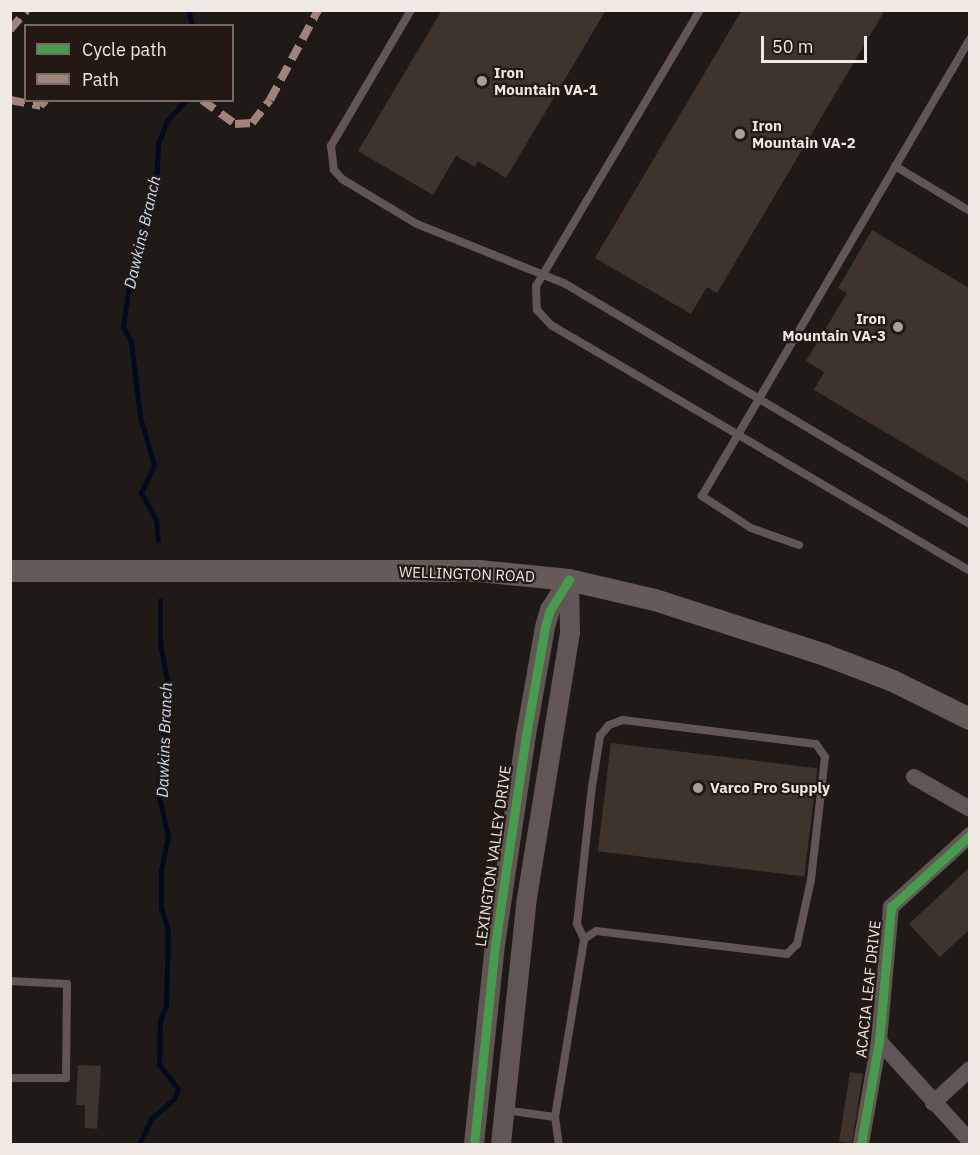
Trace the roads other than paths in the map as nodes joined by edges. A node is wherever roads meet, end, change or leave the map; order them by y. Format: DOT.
graph roads {
  1 [pos="411,10"];
  2 [pos="700,10"];
  3 [pos="969,39"];
  4 [pos="895,166"];
  5 [pos="969,211"];
  6 [pos="544,273"];
  7 [pos="758,398"];
  8 [pos="738,434"];
  9 [pos="969,524"];
  10 [pos="799,545"];
  11 [pos="968,567"];
  12 [pos="10,571"];
  13 [pos="569,580"];
  14 [pos="969,719"];
  15 [pos="914,777"];
  16 [pos="969,809"];
  17 [pos="969,835"];
  18 [pos="584,939"];
  19 [pos="10,981"];
  20 [pos="879,1041"];
  21 [pos="969,1069"];
  22 [pos="10,1078"];
  23 [pos="933,1103"];
  24 [pos="477,1108"];
  25 [pos="504,1110"];
  26 [pos="555,1117"];
  27 [pos="969,1141"];
  28 [pos="474,1144"];
  29 [pos="501,1144"];
  30 [pos="559,1144"];
  31 [pos="861,1144"];
  1 -- 6 [label="lane"];
  2 -- 6 [label="lane"];
  3 -- 4 [label="lane"];
  4 -- 5 [label="lane"];
  4 -- 7 [label="lane"];
  6 -- 7 [label="lane"];
  6 -- 8 [label="lane"];
  7 -- 8 [label="lane"];
  7 -- 9 [label="lane"];
  8 -- 10 [label="lane"];
  8 -- 11 [label="lane"];
  12 -- 13 [label="main road, WELLINGTON ROAD"];
  13 -- 14 [label="main road, WELLINGTON ROAD"];
  13 -- 24 [label="street, LEXINGTON VALLEY DRIVE"];
  13 -- 25 [label="street"];
  15 -- 16 [label="street"];
  17 -- 20 [label="street, ACACIA LEAF DRIVE"];
  18 -- 18 [label="lane"];
  18 -- 26 [label="lane"];
  19 -- 22 [label="lane"];
  20 -- 23 [label="street"];
  20 -- 31 [label="street, ACACIA LEAF DRIVE"];
  21 -- 23 [label="street"];
  23 -- 27 [label="street"];
  24 -- 25 [label="street"];
  24 -- 28 [label="street, LEXINGTON VALLEY DRIVE"];
  25 -- 26 [label="lane"];
  25 -- 29 [label="street"];
  26 -- 30 [label="lane"];
}
